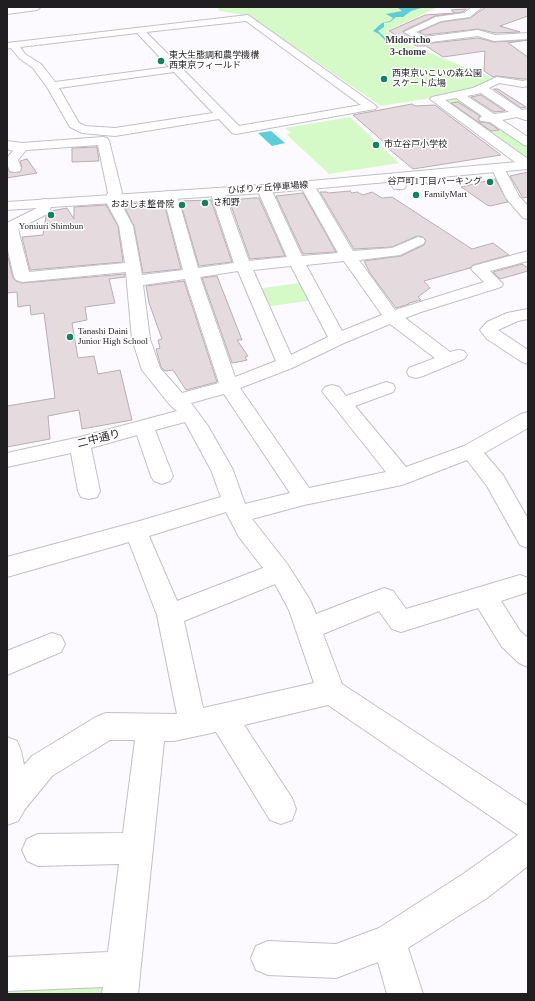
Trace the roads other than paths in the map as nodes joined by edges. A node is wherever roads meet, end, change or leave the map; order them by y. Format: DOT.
graph roads {
  1 [pos="37,7"];
  2 [pos="478,7"];
  3 [pos="7,11"];
  4 [pos="444,11"];
  5 [pos="467,15"];
  6 [pos="453,17"];
  7 [pos="482,19"];
  8 [pos="436,20"];
  9 [pos="510,27"];
  10 [pos="139,30"];
  11 [pos="528,32"];
  12 [pos="478,33"];
  13 [pos="528,36"];
  14 [pos="11,46"];
  15 [pos="484,46"];
  16 [pos="528,47"];
  17 [pos="177,69"];
  18 [pos="528,83"];
  19 [pos="52,86"];
  20 [pos="481,88"];
  21 [pos="458,95"];
  22 [pos="513,97"];
  23 [pos="498,99"];
  24 [pos="221,115"];
  25 [pos="525,115"];
  26 [pos="492,118"];
  27 [pos="468,122"];
  28 [pos="527,141"];
  29 [pos="7,145"];
  30 [pos="22,147"];
  31 [pos="528,165"];
  32 [pos="15,168"];
  33 [pos="498,169"];
  34 [pos="307,185"];
  35 [pos="220,189"];
  36 [pos="264,189"];
  37 [pos="170,195"];
  38 [pos="111,198"];
  39 [pos="45,203"];
  40 [pos="7,206"];
  41 [pos="528,215"];
  42 [pos="8,228"];
  43 [pos="418,241"];
  44 [pos="348,256"];
  45 [pos="528,256"];
  46 [pos="297,262"];
  47 [pos="243,266"];
  48 [pos="191,272"];
  49 [pos="134,274"];
  50 [pos="528,314"];
  51 [pos="392,318"];
  52 [pos="338,339"];
  53 [pos="528,358"];
  54 [pos="286,364"];
  55 [pos="416,372"];
  56 [pos="229,386"];
  57 [pos="386,388"];
  58 [pos="184,408"];
  59 [pos="527,422"];
  60 [pos="144,428"];
  61 [pos="80,444"];
  62 [pos="471,451"];
  63 [pos="7,460"];
  64 [pos="162,476"];
  65 [pos="402,477"];
  66 [pos="89,491"];
  67 [pos="304,497"];
  68 [pos="236,507"];
  69 [pos="136,531"];
  70 [pos="528,539"];
  71 [pos="7,566"];
  72 [pos="280,572"];
  73 [pos="520,584"];
  74 [pos="484,596"];
  75 [pos="170,615"];
  76 [pos="309,628"];
  77 [pos="52,644"];
  78 [pos="528,655"];
  79 [pos="7,663"];
  80 [pos="331,692"];
  81 [pos="223,717"];
  82 [pos="193,724"];
  83 [pos="151,727"];
  84 [pos="7,751"];
  85 [pos="10,804"];
  86 [pos="281,809"];
  87 [pos="528,824"];
  88 [pos="528,847"];
  89 [pos="137,848"];
  90 [pos="38,850"];
  91 [pos="389,941"];
  92 [pos="268,958"];
  93 [pos="7,974"];
  94 [pos="122,981"];
  95 [pos="405,994"];
  1 -- 3 [label="street"];
  2 -- 5 [label="street"];
  4 -- 6 [label="street"];
  5 -- 6 [label="street"];
  5 -- 7 [label="street"];
  6 -- 8 [label="street"];
  8 -- 12 [label="street"];
  8 -- 12 [label="street"];
  9 -- 11 [label="street"];
  10 -- 14 [label="street"];
  10 -- 17 [label="street"];
  10 -- 24 [label="street"];
  12 -- 13 [label="street"];
  14 -- 19 [label="street"];
  15 -- 16 [label="street"];
  17 -- 19 [label="street"];
  17 -- 24 [label="street"];
  18 -- 20 [label="street"];
  19 -- 24 [label="street"];
  20 -- 21 [label="street"];
  20 -- 23 [label="street"];
  21 -- 26 [label="street"];
  21 -- 27 [label="street"];
  22 -- 23 [label="street"];
  23 -- 25 [label="street"];
  25 -- 26 [label="street"];
  26 -- 27 [label="street"];
  26 -- 28 [label="street"];
  27 -- 31 [label="street"];
  29 -- 30 [label="street"];
  30 -- 32 [label="street"];
  30 -- 38 [label="street"];
  31 -- 33 [label="street, ひばりヶ丘停車場線"];
  33 -- 34 [label="street, ひばりヶ丘停車場線"];
  33 -- 41 [label="street"];
  34 -- 36 [label="street, ひばりヶ丘停車場線"];
  34 -- 44 [label="street"];
  35 -- 36 [label="street, ひばりヶ丘停車場線"];
  35 -- 37 [label="street, ひばりヶ丘停車場線"];
  35 -- 47 [label="street"];
  36 -- 46 [label="street"];
  37 -- 38 [label="street, ひばりヶ丘停車場線"];
  37 -- 48 [label="street"];
  38 -- 39 [label="street, ひばりヶ丘停車場線"];
  38 -- 49 [label="street"];
  39 -- 40 [label="street, ひばりヶ丘停車場線"];
  39 -- 42 [label="street"];
  42 -- 49 [label="street"];
  43 -- 44 [label="street"];
  44 -- 46 [label="street"];
  44 -- 51 [label="street"];
  45 -- 51 [label="street, 二中通り"];
  46 -- 47 [label="street"];
  46 -- 52 [label="street"];
  47 -- 48 [label="street"];
  47 -- 54 [label="street"];
  48 -- 49 [label="street"];
  48 -- 56 [label="street"];
  49 -- 58 [label="street"];
  50 -- 53 [label="street"];
  51 -- 52 [label="street, 二中通り"];
  51 -- 55 [label="street"];
  52 -- 54 [label="street, 二中通り"];
  54 -- 56 [label="street, 二中通り"];
  56 -- 58 [label="street, 二中通り"];
  56 -- 67 [label="street"];
  57 -- 65 [label="street"];
  58 -- 60 [label="street, 二中通り"];
  58 -- 68 [label="street"];
  59 -- 62 [label="street"];
  60 -- 61 [label="street, 二中通り"];
  60 -- 64 [label="street"];
  61 -- 63 [label="street, 二中通り"];
  61 -- 66 [label="street"];
  62 -- 65 [label="street"];
  62 -- 70 [label="street"];
  65 -- 67 [label="street"];
  67 -- 68 [label="street"];
  68 -- 69 [label="street"];
  68 -- 72 [label="street"];
  69 -- 71 [label="street"];
  69 -- 75 [label="street"];
  72 -- 75 [label="street"];
  72 -- 76 [label="street"];
  73 -- 74 [label="street"];
  74 -- 76 [label="street"];
  74 -- 78 [label="street"];
  75 -- 82 [label="street"];
  76 -- 80 [label="street"];
  77 -- 79 [label="street"];
  80 -- 81 [label="street"];
  80 -- 87 [label="street"];
  81 -- 82 [label="street"];
  81 -- 86 [label="street"];
  82 -- 83 [label="street"];
  83 -- 85 [label="street"];
  83 -- 89 [label="street"];
  84 -- 85 [label="street"];
  88 -- 91 [label="street"];
  89 -- 90 [label="street"];
  89 -- 94 [label="street"];
  91 -- 92 [label="street"];
  91 -- 95 [label="street"];
  93 -- 94 [label="street"];
}
